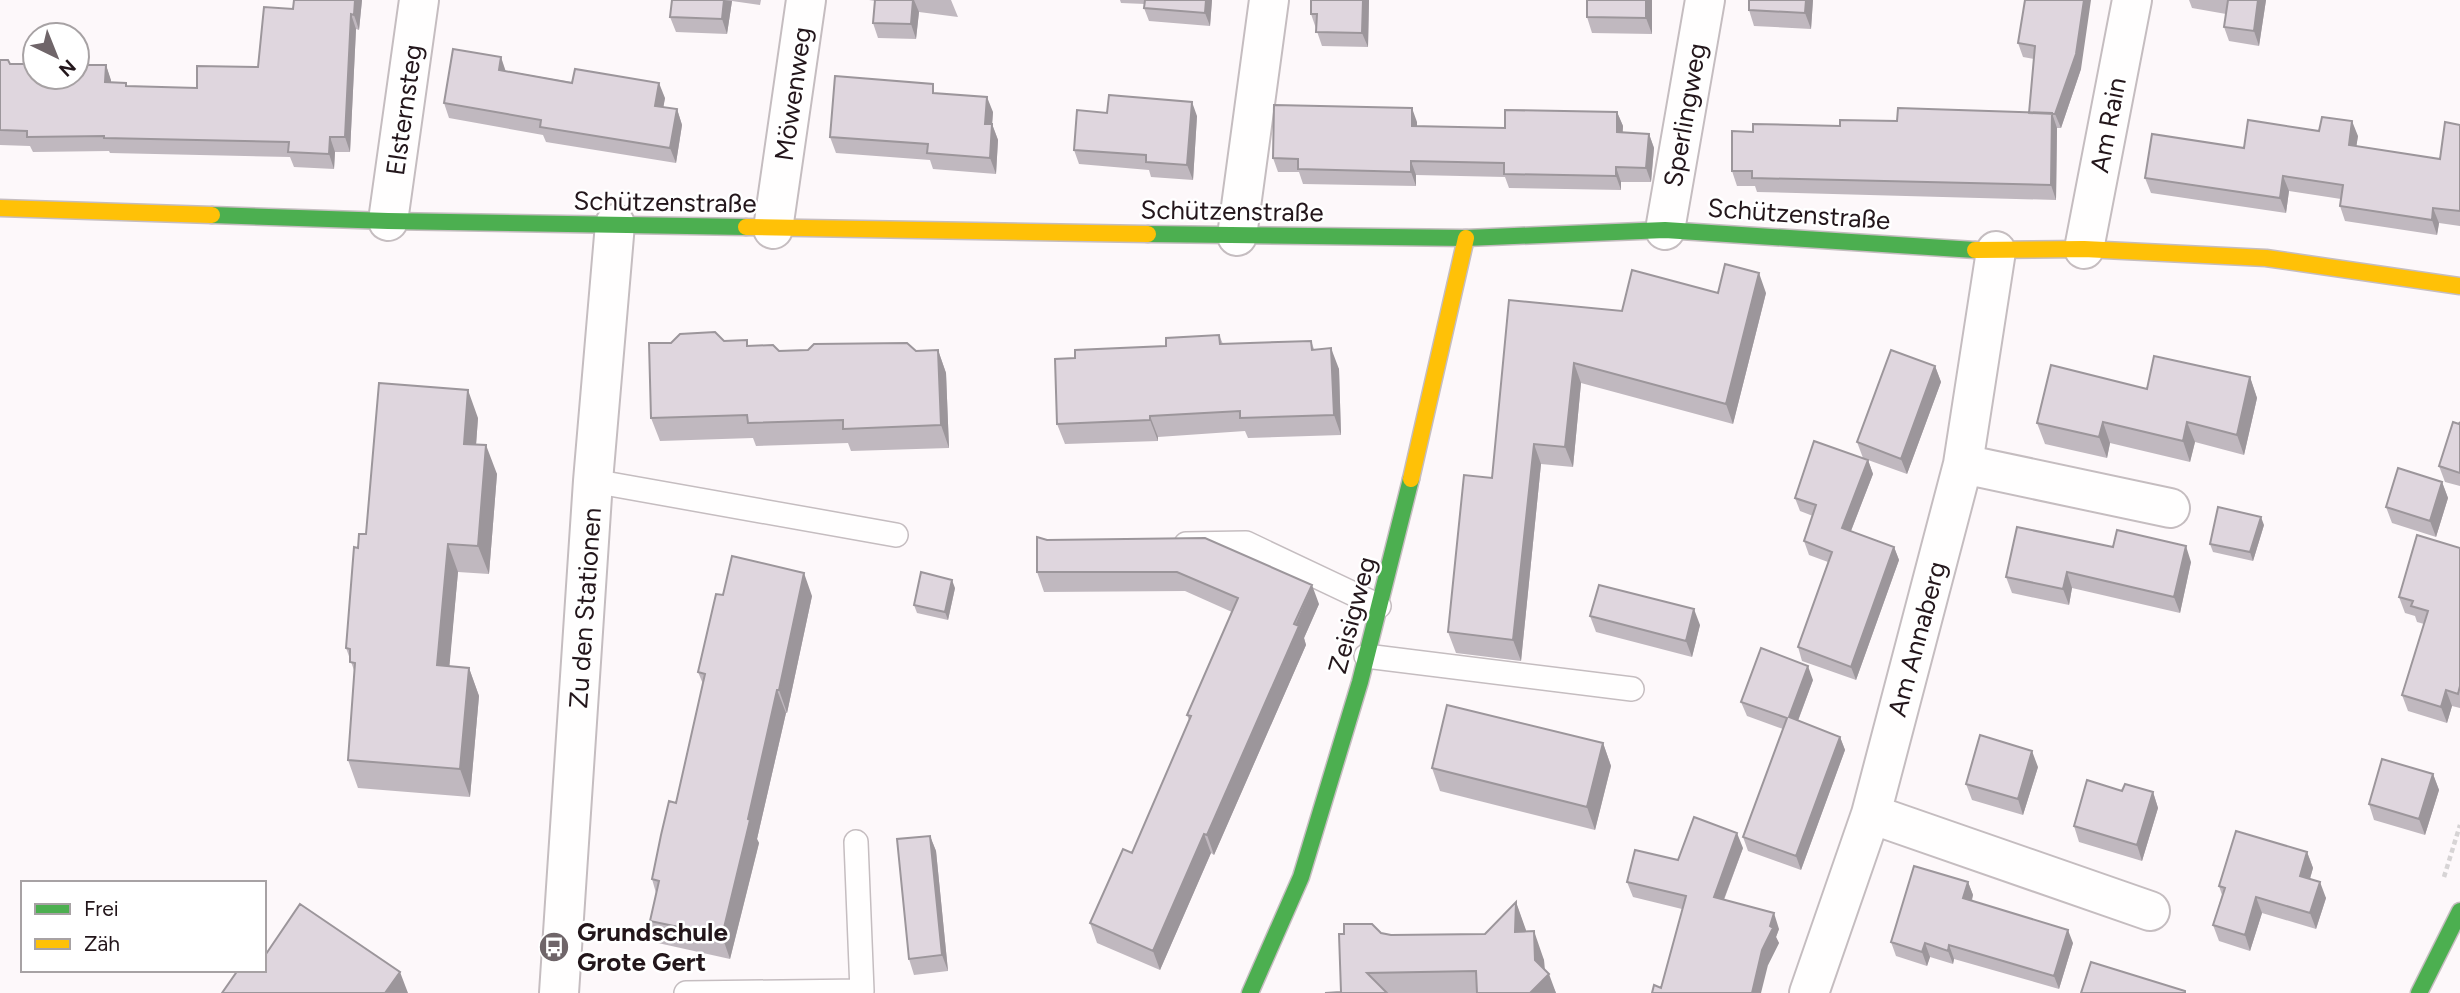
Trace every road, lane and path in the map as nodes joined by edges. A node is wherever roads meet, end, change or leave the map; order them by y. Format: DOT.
graph roads {
  1 [pos="419,0"];
  2 [pos="806,0"];
  3 [pos="1269,0"];
  4 [pos="1704,0"];
  5 [pos="2132,0"];
  6 [pos="0,208"];
  7 [pos="388,221"];
  8 [pos="615,224"];
  9 [pos="774,229"];
  10 [pos="1665,230"];
  11 [pos="1237,236"];
  12 [pos="1466,238"];
  13 [pos="2084,249"];
  14 [pos="1996,251"];
  15 [pos="2460,286"];
  16 [pos="1963,464"];
  17 [pos="593,481"];
  18 [pos="2170,508"];
  19 [pos="896,535"];
  20 [pos="1163,544"];
  21 [pos="1379,606"];
  22 [pos="1366,656"];
  23 [pos="1632,689"];
  24 [pos="1871,814"];
  25 [pos="856,842"];
  26 [pos="2150,911"];
  27 [pos="2460,911"];
  28 [pos="559,993"];
  29 [pos="686,993"];
  30 [pos="1250,993"];
  31 [pos="1809,993"];
  32 [pos="2419,993"];
  1 -- 7 [label="street, Elsternsteg"];
  2 -- 9 [label="street, Möwenweg"];
  3 -- 11 [label="street"];
  4 -- 10 [label="street, Sperlingweg"];
  5 -- 13 [label="street, Am Rain"];
  6 -- 7 [label="street, Schützenstraße"];
  7 -- 8 [label="street, Schützenstraße"];
  8 -- 9 [label="street, Schützenstraße"];
  8 -- 17 [label="street, Zu den Stationen"];
  9 -- 11 [label="street, Schützenstraße"];
  10 -- 12 [label="street, Schützenstraße"];
  10 -- 14 [label="street, Schützenstraße"];
  11 -- 12 [label="street, Schützenstraße"];
  12 -- 21 [label="street, Zeisigweg"];
  13 -- 14 [label="street, Schützenstraße"];
  13 -- 15 [label="street, Schützenstraße"];
  14 -- 16 [label="street, Am Annaberg"];
  16 -- 18 [label="street"];
  16 -- 24 [label="street, Am Annaberg"];
  17 -- 19 [label="lane"];
  17 -- 28 [label="street, Zu den Stationen"];
  20 -- 21 [label="lane"];
  21 -- 22 [label="street, Zeisigweg"];
  22 -- 23 [label="lane"];
  22 -- 30 [label="street, Zeisigweg"];
  24 -- 26 [label="street"];
  24 -- 31 [label="street, Am Annaberg"];
  25 -- 29 [label="lane"];
  27 -- 32 [label="street"];
}
